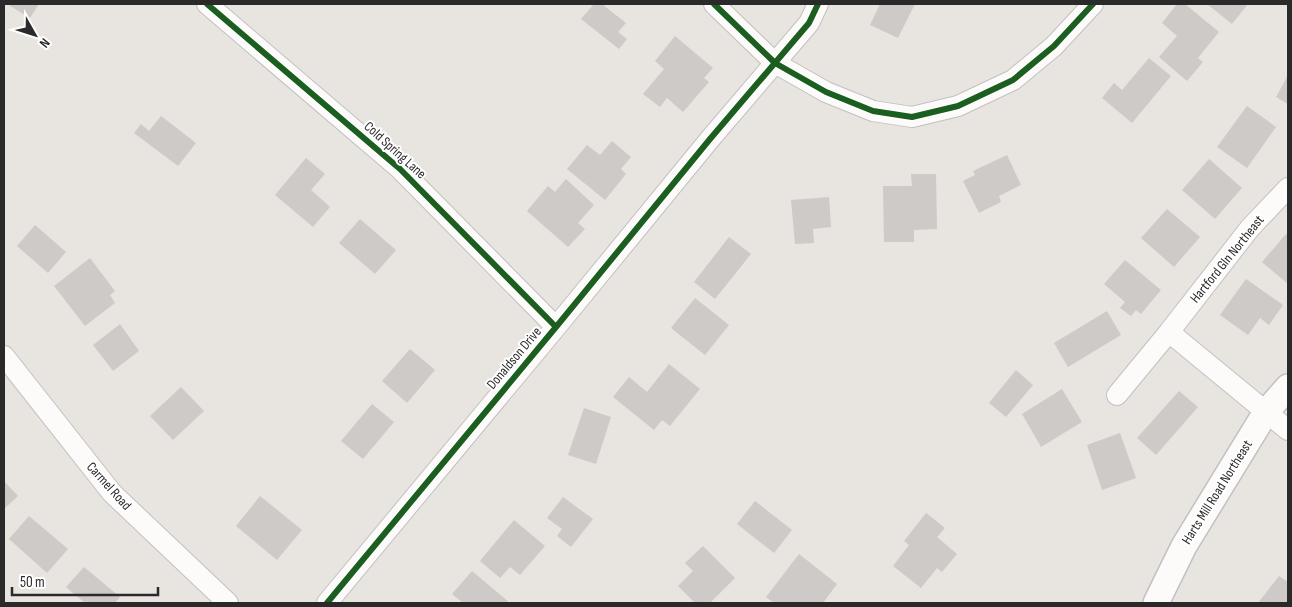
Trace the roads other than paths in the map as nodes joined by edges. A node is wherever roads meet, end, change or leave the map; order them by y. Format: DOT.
graph roads {
  1 [pos="207,4"];
  2 [pos="714,4"];
  3 [pos="818,4"];
  4 [pos="1093,4"];
  5 [pos="775,63"];
  6 [pos="1288,188"];
  7 [pos="556,327"];
  8 [pos="1169,332"];
  9 [pos="4,356"];
  10 [pos="1288,387"];
  11 [pos="1117,395"];
  12 [pos="1266,412"];
  13 [pos="1288,430"];
  14 [pos="228,603"];
  15 [pos="327,603"];
  16 [pos="1156,603"];
  1 -- 7 [label="street, Cold Spring Lane"];
  2 -- 5 [label="street"];
  3 -- 5 [label="street, Donaldson Drive"];
  4 -- 5 [label="street"];
  5 -- 7 [label="street, Donaldson Drive"];
  6 -- 8 [label="street, Hartford Gln Northeast"];
  7 -- 15 [label="street, Donaldson Drive"];
  8 -- 11 [label="street, Hartford Gln Northeast"];
  8 -- 12 [label="street"];
  9 -- 14 [label="street, Carmel Road"];
  10 -- 12 [label="street, Harts Mill Road Northeast"];
  12 -- 13 [label="street"];
  12 -- 16 [label="street, Harts Mill Road Northeast"];
}
